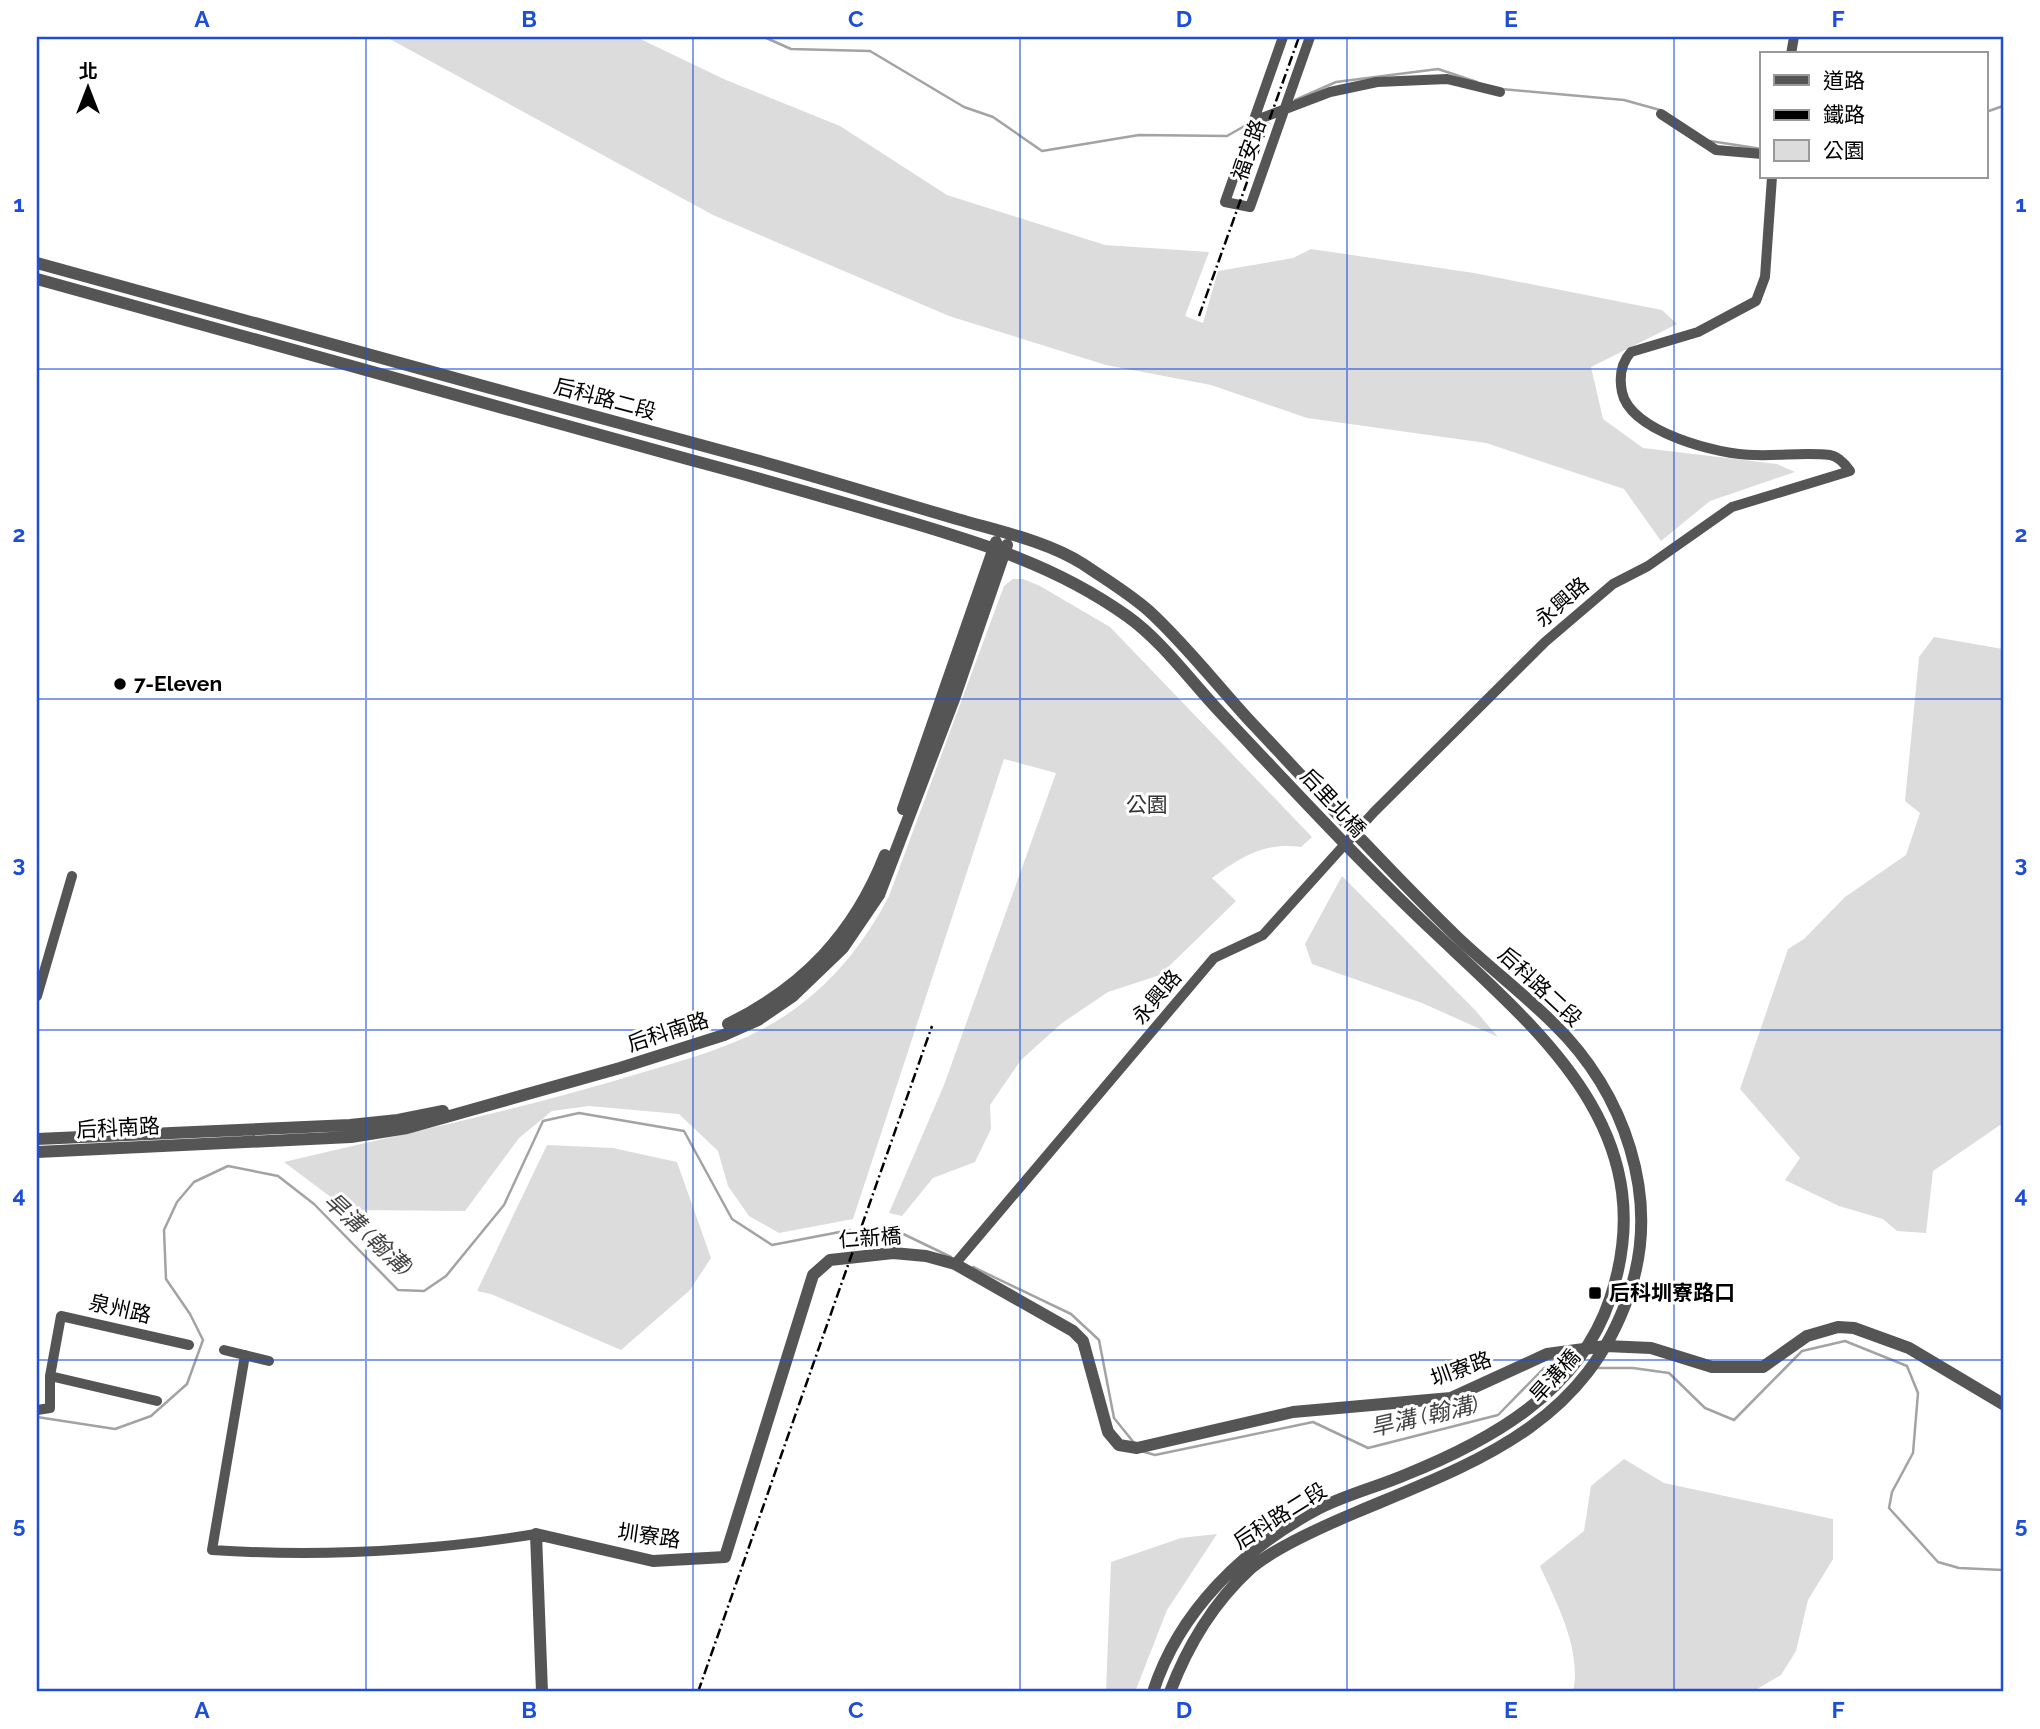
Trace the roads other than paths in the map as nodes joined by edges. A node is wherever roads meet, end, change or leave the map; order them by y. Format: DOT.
graph roads {
  1 [pos="1283,37"];
  2 [pos="1310,37"];
  3 [pos="1500,92"];
  4 [pos="1283,111"];
  5 [pos="1661,114"];
  6 [pos="1254,121"];
  7 [pos="1760,154"];
  8 [pos="1772,178"];
  9 [pos="37,263"];
  10 [pos="37,279"];
  11 [pos="319,340"];
  12 [pos="315,357"];
  13 [pos="646,430"];
  14 [pos="643,447"];
  15 [pos="1005,533"];
  16 [pos="999,549"];
  17 [pos="1147,609"];
  18 [pos="1134,621"];
  19 [pos="949,697"];
  20 [pos="72,876"];
  21 [pos="1458,938"];
  22 [pos="37,996"];
  23 [pos="1511,1005"];
  24 [pos="37,1139"];
  25 [pos="37,1152"];
  26 [pos="955,1264"];
  27 [pos="189,1345"];
  28 [pos="1606,1346"];
  29 [pos="1585,1349"];
  30 [pos="224,1350"];
  31 [pos="245,1355"];
  32 [pos="269,1361"];
  33 [pos="50,1376"];
  34 [pos="783,1376"];
  35 [pos="157,1401"];
  36 [pos="2003,1404"];
  37 [pos="37,1410"];
  38 [pos="1485,1439"];
  39 [pos="1494,1451"];
  40 [pos="536,1534"];
  41 [pos="542,1692"];
  42 [pos="1153,1692"];
  43 [pos="1170,1692"];
  1 -- 6 [label="street, 福安路"];
  2 -- 4 [label="street, 福安路"];
  3 -- 4 [label="street"];
  4 -- 6 [label="street"];
  4 -- 6 [label="street, 福安路"];
  5 -- 7 [label="street"];
  8 -- 26 [label="street, 永興路"];
  9 -- 11 [label="street, 后科路二段"];
  10 -- 12 [label="street, 后科路二段"];
  11 -- 12 [label="street"];
  11 -- 13 [label="street, 后科路二段"];
  12 -- 14 [label="street, 后科路二段"];
  13 -- 14 [label="street"];
  13 -- 15 [label="street, 后科路二段"];
  14 -- 16 [label="street, 后科路二段"];
  15 -- 16 [label="street, 后科南路"];
  15 -- 17 [label="street, 后科路二段"];
  16 -- 18 [label="street, 后科路二段"];
  16 -- 19 [label="street, 后科南路"];
  17 -- 21 [label="street, 后里北橋"];
  18 -- 23 [label="street, 后里北橋"];
  19 -- 24 [label="street, 后科南路"];
  19 -- 25 [label="street, 后科南路"];
  20 -- 22 [label="street"];
  21 -- 28 [label="street, 后科路二段"];
  23 -- 29 [label="street, 后科路二段"];
  26 -- 29 [label="street, 圳寮路"];
  26 -- 34 [label="street, 仁新橋"];
  27 -- 33 [label="street, 泉州路"];
  28 -- 29 [label="street, 圳寮路"];
  28 -- 36 [label="street, 圳寮路"];
  28 -- 39 [label="street, 旱溝橋"];
  29 -- 38 [label="street, 旱溝橋"];
  30 -- 31 [label="street"];
  31 -- 32 [label="street"];
  31 -- 40 [label="street"];
  33 -- 35 [label="street"];
  33 -- 37 [label="street, 泉州路"];
  34 -- 40 [label="street, 圳寮路"];
  38 -- 42 [label="street, 后科路二段"];
  39 -- 43 [label="street, 后科路二段"];
  40 -- 41 [label="street"];
}
